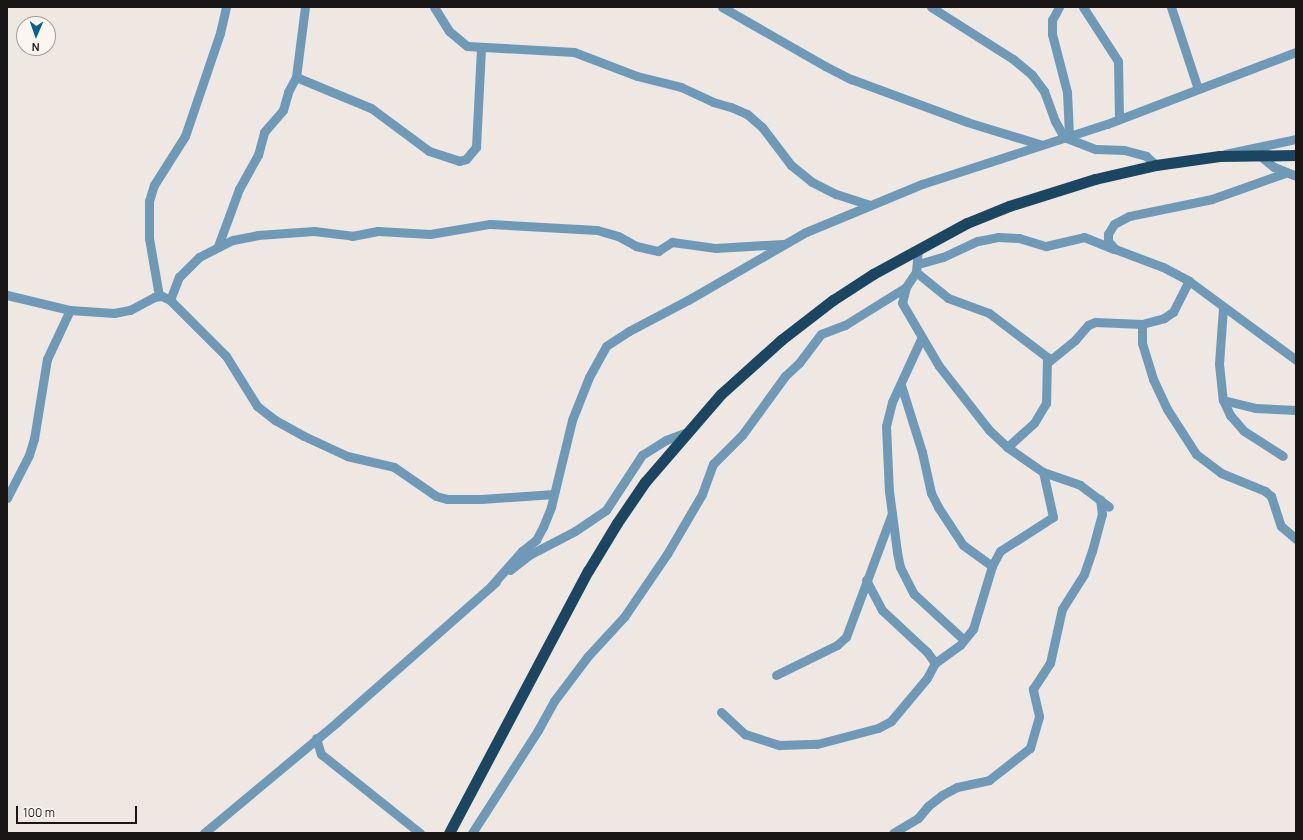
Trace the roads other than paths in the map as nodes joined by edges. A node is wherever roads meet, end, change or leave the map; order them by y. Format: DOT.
graph roads {
  1 [pos="226,7"];
  2 [pos="305,7"];
  3 [pos="434,7"];
  4 [pos="722,7"];
  5 [pos="931,7"];
  6 [pos="1059,7"];
  7 [pos="1083,7"];
  8 [pos="1171,7"];
  9 [pos="481,49"];
  10 [pos="1296,52"];
  11 [pos="296,77"];
  12 [pos="1198,89"];
  13 [pos="1119,119"];
  14 [pos="1067,136"];
  15 [pos="1296,139"];
  16 [pos="1042,145"];
  17 [pos="1259,155"];
  18 [pos="1296,155"];
  19 [pos="1219,156"];
  20 [pos="1156,165"];
  21 [pos="1285,173"];
  22 [pos="1296,176"];
  23 [pos="869,205"];
  24 [pos="784,244"];
  25 [pos="218,246"];
  26 [pos="918,248"];
  27 [pos="1115,249"];
  28 [pos="917,268"];
  29 [pos="1189,281"];
  30 [pos="906,287"];
  31 [pos="7,296"];
  32 [pos="158,296"];
  33 [pos="170,300"];
  34 [pos="1223,308"];
  35 [pos="70,310"];
  36 [pos="1142,324"];
  37 [pos="921,339"];
  38 [pos="1296,360"];
  39 [pos="1048,362"];
  40 [pos="900,385"];
  41 [pos="1223,400"];
  42 [pos="1296,410"];
  43 [pos="687,432"];
  44 [pos="1007,447"];
  45 [pos="1283,456"];
  46 [pos="1043,472"];
  47 [pos="554,494"];
  48 [pos="7,498"];
  49 [pos="1100,499"];
  50 [pos="1109,507"];
  51 [pos="892,512"];
  52 [pos="1296,539"];
  53 [pos="992,566"];
  54 [pos="866,580"];
  55 [pos="491,586"];
  56 [pos="964,640"];
  57 [pos="935,663"];
  58 [pos="776,675"];
  59 [pos="721,712"];
  60 [pos="316,738"];
  61 [pos="204,833"];
  62 [pos="420,833"];
  63 [pos="449,833"];
  64 [pos="472,833"];
  65 [pos="893,833"];
  1 -- 32 [label="street"];
  2 -- 11 [label="street"];
  3 -- 9 [label="street"];
  4 -- 16 [label="street"];
  5 -- 14 [label="street"];
  6 -- 14 [label="street"];
  7 -- 13 [label="street"];
  8 -- 12 [label="street"];
  9 -- 11 [label="street"];
  9 -- 23 [label="street"];
  10 -- 12 [label="street"];
  11 -- 25 [label="street"];
  12 -- 13 [label="street"];
  13 -- 14 [label="street"];
  14 -- 16 [label="street"];
  14 -- 20 [label="street"];
  15 -- 19 [label="street"];
  16 -- 23 [label="street"];
  17 -- 18 [label="highway"];
  17 -- 19 [label="highway"];
  17 -- 21 [label="street"];
  19 -- 20 [label="highway"];
  20 -- 26 [label="highway"];
  21 -- 22 [label="street"];
  21 -- 27 [label="street"];
  23 -- 24 [label="street"];
  24 -- 25 [label="street"];
  24 -- 47 [label="street"];
  25 -- 33 [label="street"];
  26 -- 28 [label="street"];
  26 -- 43 [label="highway"];
  27 -- 28 [label="street"];
  27 -- 29 [label="street"];
  28 -- 30 [label="street"];
  28 -- 39 [label="street"];
  29 -- 36 [label="street"];
  29 -- 38 [label="street"];
  30 -- 37 [label="street"];
  30 -- 64 [label="street"];
  31 -- 35 [label="street"];
  32 -- 33 [label="street"];
  32 -- 35 [label="street"];
  33 -- 47 [label="street"];
  34 -- 41 [label="street"];
  35 -- 48 [label="street"];
  36 -- 39 [label="street"];
  36 -- 52 [label="street"];
  37 -- 40 [label="street"];
  37 -- 44 [label="street"];
  39 -- 44 [label="street"];
  40 -- 51 [label="street"];
  40 -- 53 [label="street"];
  41 -- 42 [label="street"];
  41 -- 45 [label="street"];
  43 -- 55 [label="street"];
  43 -- 63 [label="highway"];
  44 -- 46 [label="street"];
  46 -- 49 [label="street"];
  46 -- 53 [label="street"];
  47 -- 55 [label="street"];
  49 -- 50 [label="street"];
  49 -- 65 [label="street"];
  51 -- 54 [label="street"];
  51 -- 56 [label="street"];
  53 -- 56 [label="street"];
  54 -- 57 [label="street"];
  54 -- 58 [label="street"];
  55 -- 60 [label="street"];
  56 -- 57 [label="street"];
  57 -- 59 [label="street"];
  60 -- 61 [label="street"];
  60 -- 62 [label="street"];
}
